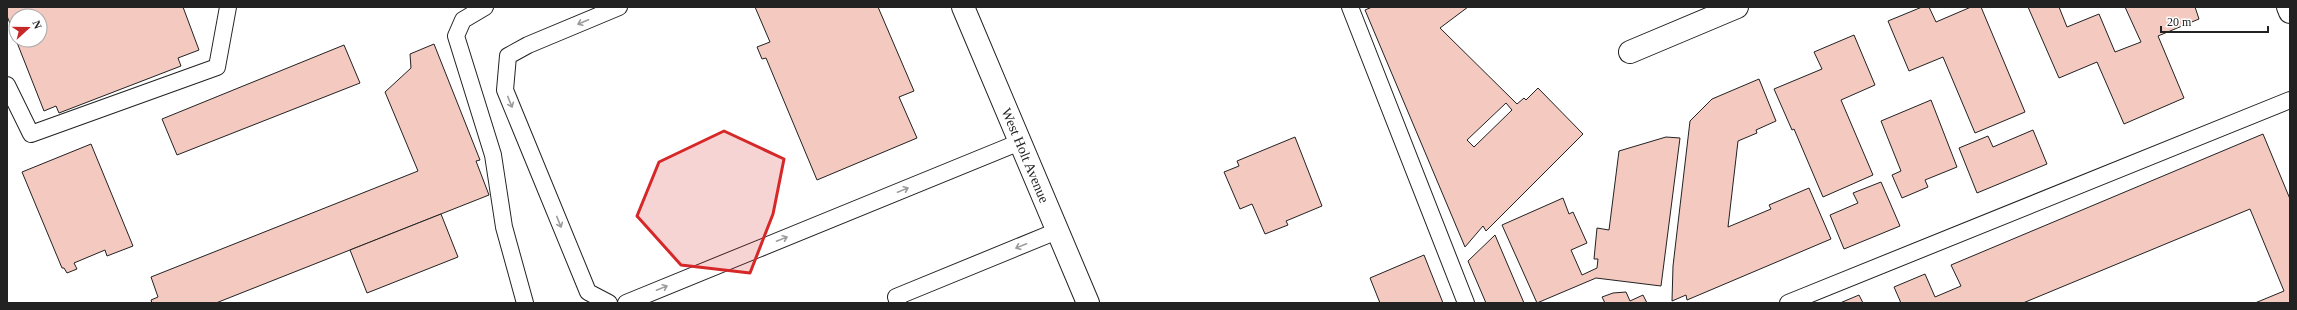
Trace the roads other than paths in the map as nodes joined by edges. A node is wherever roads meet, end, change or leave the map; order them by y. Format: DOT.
graph roads {
  1 [pos="228,7"];
  2 [pos="485,7"];
  3 [pos="619,7"];
  4 [pos="963,7"];
  5 [pos="1350,7"];
  6 [pos="1737,7"];
  7 [pos="2288,7"];
  8 [pos="2290,12"];
  9 [pos="1630,52"];
  10 [pos="7,85"];
  11 [pos="2290,100"];
  12 [pos="1020,142"];
  13 [pos="1057,231"];
  14 [pos="525,303"];
  15 [pos="609,303"];
  16 [pos="626,303"];
  17 [pos="898,303"];
  18 [pos="1088,303"];
  19 [pos="1466,303"];
  20 [pos="1788,303"];
  1 -- 10 [label="lane"];
  2 -- 14 [label="lane"];
  3 -- 15 [label="lane, one-way"];
  4 -- 12 [label="main road, West Holt Avenue"];
  5 -- 19 [label="lane"];
  6 -- 9 [label="main road"];
  7 -- 8 [label="main road"];
  11 -- 20 [label="lane"];
  12 -- 13 [label="main road, West Holt Avenue"];
  16 -- 12 [label="lane, one-way"];
  13 -- 17 [label="lane, one-way"];
  13 -- 18 [label="main road, West Holt Avenue"];
}
